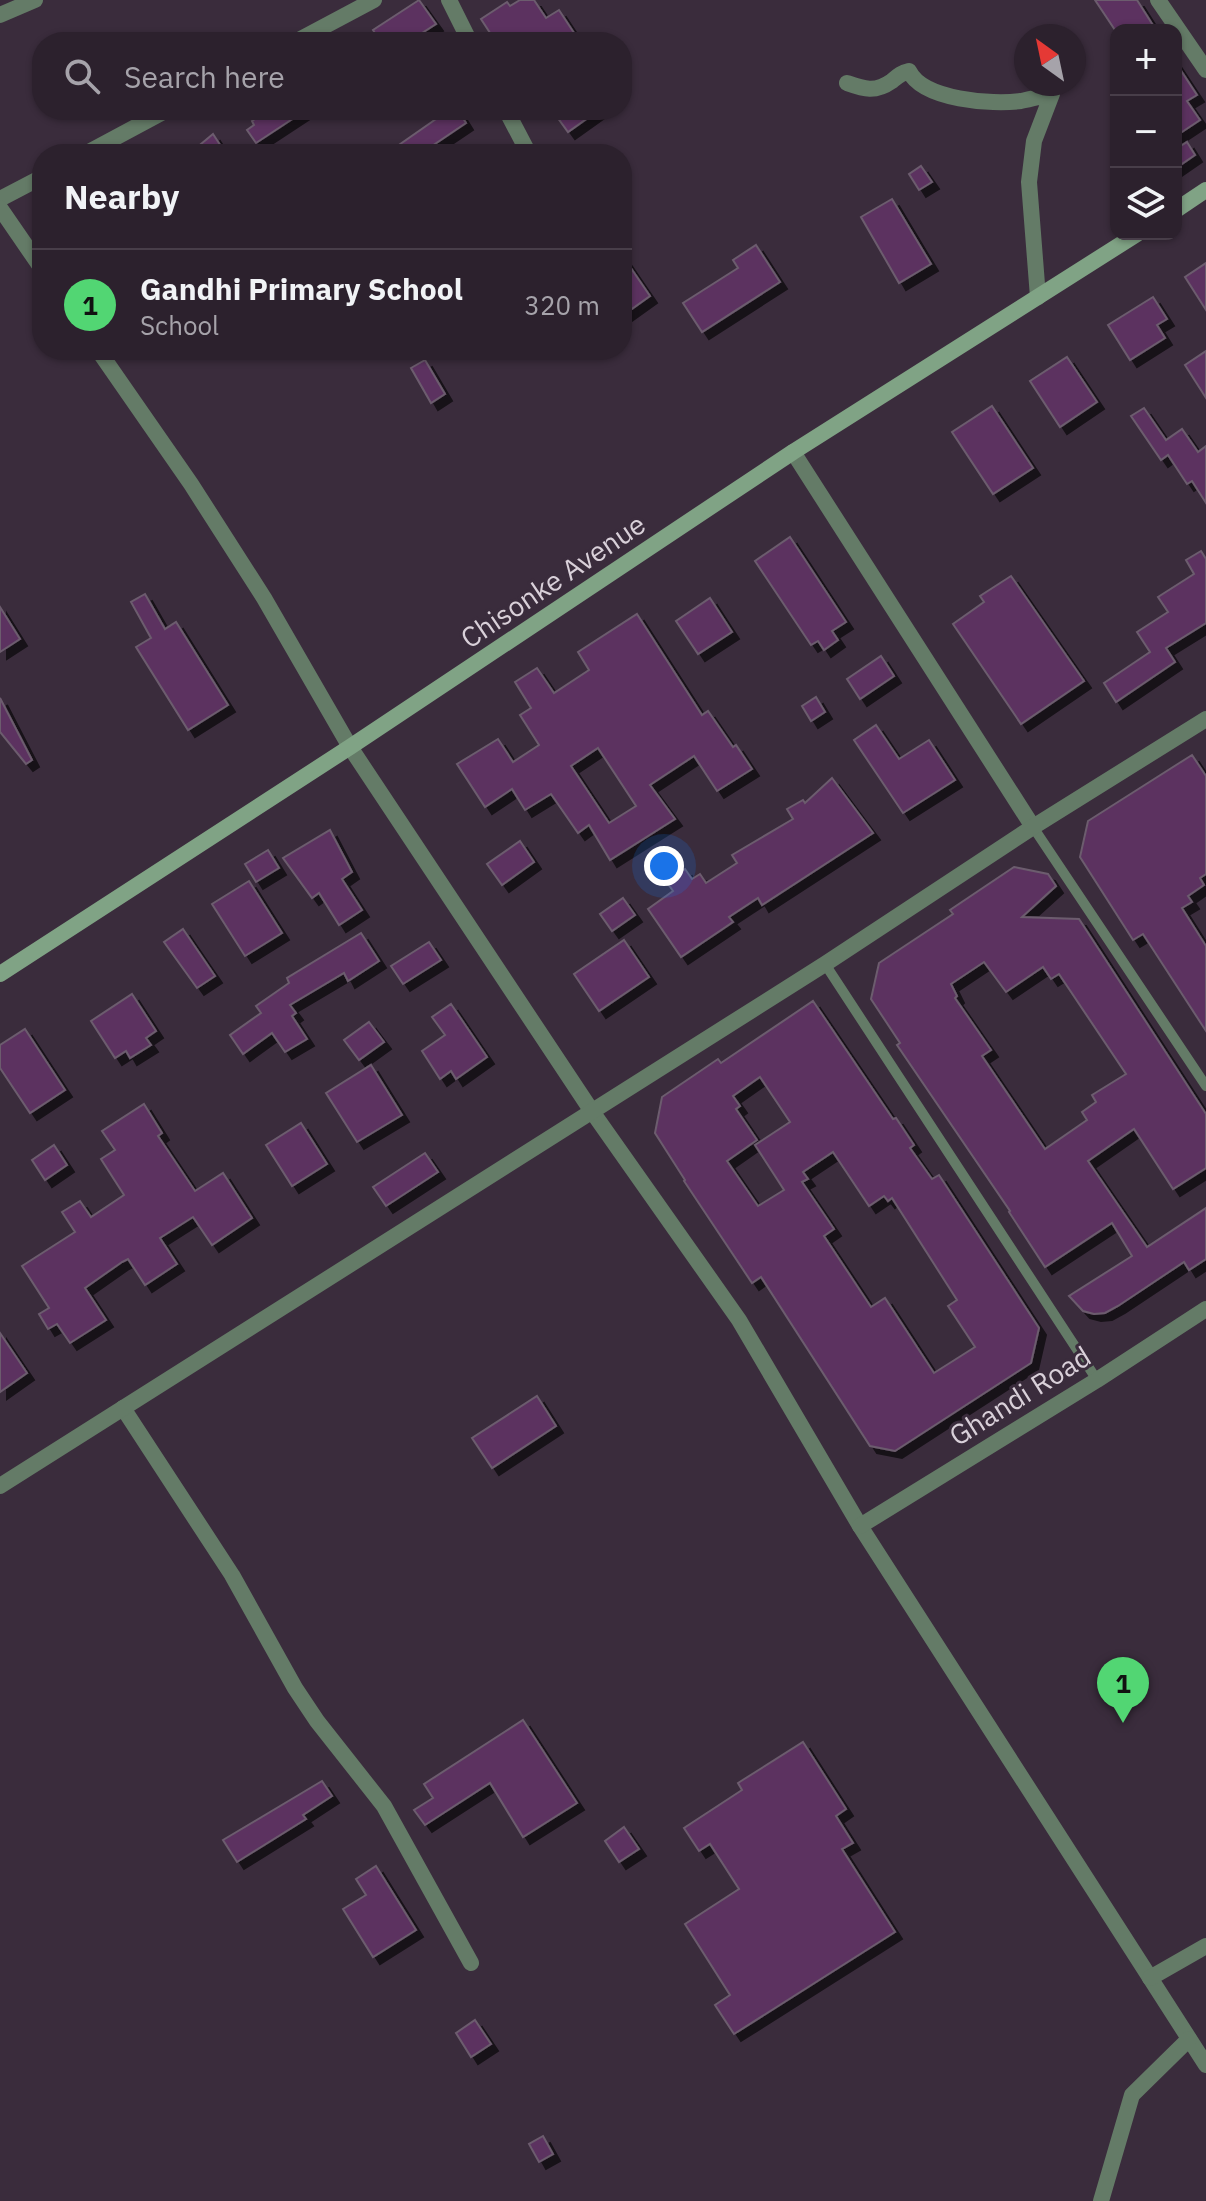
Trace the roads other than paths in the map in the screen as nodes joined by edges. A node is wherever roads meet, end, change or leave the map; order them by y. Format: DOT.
graph roads {
  1 [pos="35,0"];
  2 [pos="374,0"];
  3 [pos="449,0"];
  4 [pos="1158,0"];
  5 [pos="0,15"];
  6 [pos="314,32"];
  7 [pos="465,32"];
  8 [pos="1206,70"];
  9 [pos="847,83"];
  10 [pos="148,120"];
  11 [pos="511,120"];
  12 [pos="104,144"];
  13 [pos="524,144"];
  14 [pos="32,182"];
  15 [pos="1206,190"];
  16 [pos="0,199"];
  17 [pos="1182,206"];
  18 [pos="0,208"];
  19 [pos="1128,240"];
  20 [pos="32,254"];
  21 [pos="1038,297"];
  22 [pos="105,360"];
  23 [pos="793,452"];
  24 [pos="1206,719"];
  25 [pos="350,747"];
  26 [pos="1033,827"];
  27 [pos="825,964"];
  28 [pos="0,974"];
  29 [pos="1206,1086"];
  30 [pos="591,1110"];
  31 [pos="1206,1309"];
  32 [pos="1097,1380"];
  33 [pos="123,1408"];
  34 [pos="0,1486"];
  35 [pos="860,1526"];
  36 [pos="1206,1946"];
  37 [pos="471,1963"];
  38 [pos="1150,1978"];
  39 [pos="1189,2039"];
  40 [pos="1206,2065"];
  41 [pos="1101,2201"];
  1 -- 5 [label="street"];
  2 -- 6 [label="street"];
  3 -- 7 [label="street"];
  4 -- 8 [label="street"];
  9 -- 21 [label="street"];
  10 -- 12 [label="street"];
  11 -- 13 [label="street"];
  14 -- 16 [label="street"];
  15 -- 17 [label="street"];
  18 -- 20 [label="street"];
  19 -- 21 [label="street, Chisonke Avenue"];
  21 -- 23 [label="street, Chisonke Avenue"];
  22 -- 25 [label="street"];
  23 -- 25 [label="street, Chisonke Avenue"];
  23 -- 26 [label="street"];
  24 -- 26 [label="street"];
  25 -- 28 [label="street, Chisonke Avenue"];
  25 -- 30 [label="street"];
  26 -- 27 [label="street"];
  26 -- 29 [label="lane"];
  27 -- 30 [label="street"];
  27 -- 32 [label="lane"];
  30 -- 33 [label="street"];
  30 -- 35 [label="street"];
  31 -- 32 [label="street, Ghandi Road"];
  32 -- 35 [label="street, Ghandi Road"];
  33 -- 34 [label="street"];
  33 -- 37 [label="street"];
  35 -- 38 [label="street"];
  36 -- 38 [label="street"];
  38 -- 39 [label="street"];
  39 -- 40 [label="street"];
  39 -- 41 [label="street"];
}
